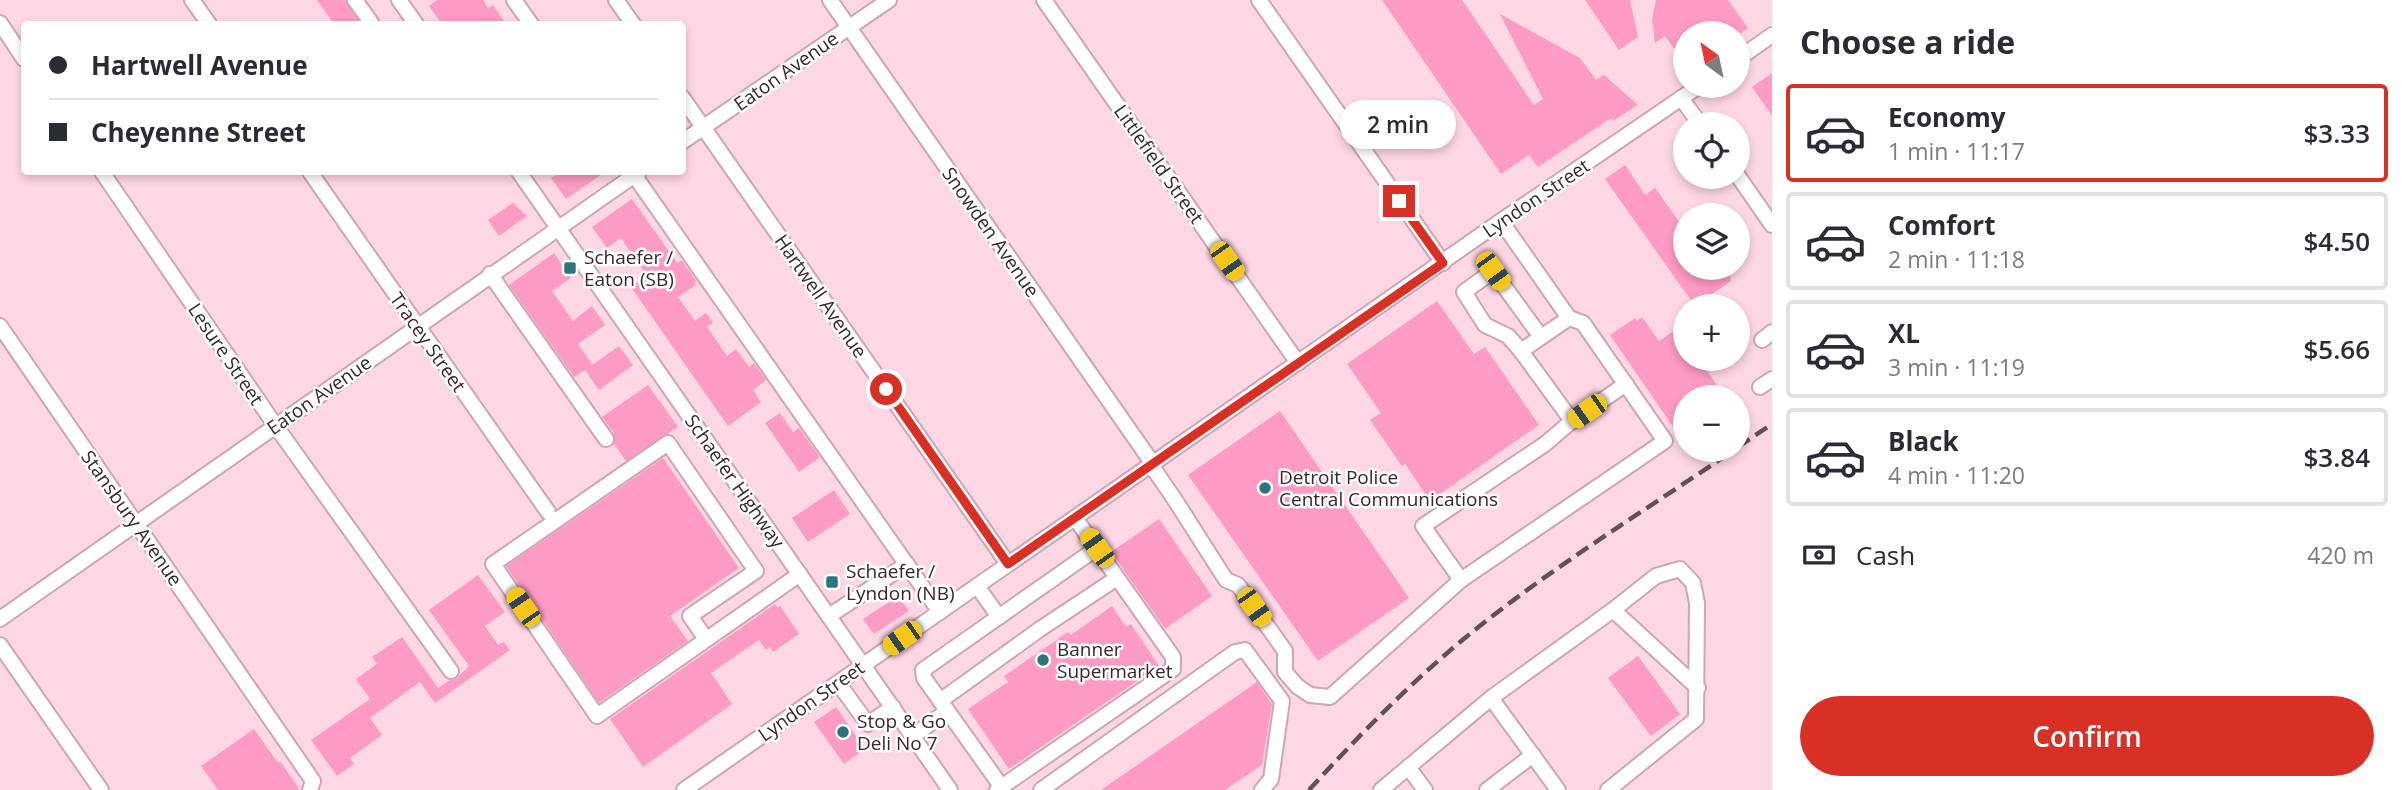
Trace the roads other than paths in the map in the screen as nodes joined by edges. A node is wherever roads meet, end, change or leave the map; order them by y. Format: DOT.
graph roads {
  1 [pos="192,0"];
  2 [pos="355,0"];
  3 [pos="399,0"];
  4 [pos="514,0"];
  5 [pos="616,0"];
  6 [pos="830,0"];
  7 [pos="889,0"];
  8 [pos="1044,0"];
  9 [pos="1259,0"];
  10 [pos="207,21"];
  11 [pos="370,21"];
  12 [pos="414,21"];
  13 [pos="529,21"];
  14 [pos="631,21"];
  15 [pos="0,23"];
  16 [pos="849,28"];
  17 [pos="1772,35"];
  18 [pos="1750,51"];
  19 [pos="21,54"];
  20 [pos="1681,99"];
  21 [pos="686,102"];
  22 [pos="1691,112"];
  23 [pos="704,127"];
  24 [pos="686,139"];
  25 [pos="104,175"];
  26 [pos="312,175"];
  27 [pos="521,175"];
  28 [pos="631,175"];
  29 [pos="637,175"];
  30 [pos="1747,189"];
  31 [pos="1501,221"];
  32 [pos="1772,225"];
  33 [pos="558,227"];
  34 [pos="1443,263"];
  35 [pos="490,274"];
  36 [pos="1569,318"];
  37 [pos="416,326"];
  38 [pos="0,327"];
  39 [pos="1541,337"];
  40 [pos="1521,351"];
  41 [pos="1298,363"];
  42 [pos="1626,383"];
  43 [pos="1572,421"];
  44 [pos="275,425"];
  45 [pos="606,439"];
  46 [pos="1152,465"];
  47 [pos="548,512"];
  48 [pos="1075,518"];
  49 [pos="135,524"];
  50 [pos="1097,548"];
  51 [pos="907,564"];
  52 [pos="1008,564"];
  53 [pos="800,574"];
  54 [pos="1117,578"];
  55 [pos="1461,580"];
  56 [pos="976,586"];
  57 [pos="1613,610"];
  58 [pos="940,612"];
  59 [pos="830,616"];
  60 [pos="999,617"];
  61 [pos="0,619"];
  62 [pos="706,639"];
  63 [pos="0,645"];
  64 [pos="863,664"];
  65 [pos="451,671"];
  66 [pos="838,682"];
  67 [pos="1698,688"];
  68 [pos="1491,698"];
  69 [pos="944,706"];
  70 [pos="893,707"];
  71 [pos="913,736"];
  72 [pos="1532,755"];
  73 [pos="1408,767"];
  74 [pos="999,788"];
  75 [pos="101,790"];
  76 [pos="310,790"];
  77 [pos="684,790"];
  78 [pos="950,790"];
  79 [pos="1041,790"];
  80 [pos="1262,790"];
  81 [pos="1381,790"];
  82 [pos="1425,790"];
  83 [pos="1487,790"];
  84 [pos="1558,790"];
  85 [pos="1608,790"];
  1 -- 10 [label="street"];
  2 -- 11 [label="street"];
  3 -- 12 [label="street"];
  4 -- 13 [label="street"];
  5 -- 14 [label="street"];
  6 -- 16 [label="street, Snowden Avenue"];
  7 -- 16 [label="street, Eaton Avenue"];
  8 -- 41 [label="street, Littlefield Street"];
  9 -- 34 [label="street"];
  15 -- 19 [label="street"];
  16 -- 23 [label="street, Eaton Avenue"];
  16 -- 46 [label="street, Snowden Avenue"];
  17 -- 18 [label="street"];
  20 -- 22 [label="street"];
  20 -- 31 [label="street, Lyndon Street"];
  21 -- 23 [label="street, Hartwell Avenue"];
  23 -- 24 [label="street, Eaton Avenue"];
  23 -- 52 [label="street, Hartwell Avenue"];
  25 -- 44 [label="street, Lesure Street"];
  26 -- 37 [label="street, Tracey Street"];
  27 -- 33 [label="street, Schaefer Highway"];
  28 -- 33 [label="street, Eaton Avenue"];
  29 -- 51 [label="street"];
  30 -- 32 [label="street"];
  31 -- 34 [label="street, Lyndon Street"];
  31 -- 36 [label="street"];
  33 -- 35 [label="street, Eaton Avenue"];
  33 -- 53 [label="street, Schaefer Highway"];
  34 -- 41 [label="street, Lyndon Street"];
  35 -- 37 [label="street, Eaton Avenue"];
  35 -- 45 [label="street"];
  36 -- 39 [label="street"];
  36 -- 42 [label="street"];
  37 -- 44 [label="street, Eaton Avenue"];
  37 -- 47 [label="street, Tracey Street"];
  38 -- 49 [label="street, Stansbury Avenue"];
  39 -- 40 [label="street"];
  39 -- 40 [label="street"];
  40 -- 43 [label="street"];
  41 -- 46 [label="street, Lyndon Street"];
  42 -- 43 [label="street"];
  42 -- 55 [label="street, Snowden Avenue"];
  43 -- 55 [label="street"];
  44 -- 49 [label="street, Eaton Avenue"];
  44 -- 65 [label="street, Lesure Street"];
  46 -- 48 [label="street, Lyndon Street"];
  46 -- 55 [label="street, Snowden Avenue"];
  48 -- 50 [label="street"];
  48 -- 52 [label="street, Lyndon Street"];
  49 -- 61 [label="street, Eaton Avenue"];
  49 -- 76 [label="street, Stansbury Avenue"];
  50 -- 54 [label="street"];
  50 -- 60 [label="street"];
  51 -- 58 [label="street"];
  51 -- 59 [label="street"];
  52 -- 56 [label="street, Lyndon Street"];
  53 -- 59 [label="street, Schaefer Highway"];
  53 -- 62 [label="street"];
  54 -- 69 [label="street"];
  54 -- 74 [label="street"];
  56 -- 58 [label="street, Lyndon Street"];
  56 -- 60 [label="street"];
  57 -- 67 [label="street"];
  57 -- 67 [label="street"];
  57 -- 68 [label="street"];
  58 -- 64 [label="street, Lyndon Street"];
  59 -- 64 [label="street, Schaefer Highway"];
  60 -- 69 [label="street"];
  62 -- 62 [label="street"];
  63 -- 75 [label="street"];
  64 -- 66 [label="street, Lyndon Street"];
  64 -- 70 [label="street, Schaefer Highway"];
  66 -- 70 [label="street"];
  66 -- 77 [label="street, Lyndon Street"];
  67 -- 85 [label="street"];
  68 -- 72 [label="street"];
  68 -- 73 [label="street"];
  69 -- 71 [label="street"];
  69 -- 74 [label="street"];
  70 -- 71 [label="street, Schaefer Highway"];
  71 -- 78 [label="street, Schaefer Highway"];
  72 -- 83 [label="street"];
  72 -- 84 [label="street"];
  73 -- 81 [label="street"];
  73 -- 82 [label="street"];
  79 -- 80 [label="street"];
}
